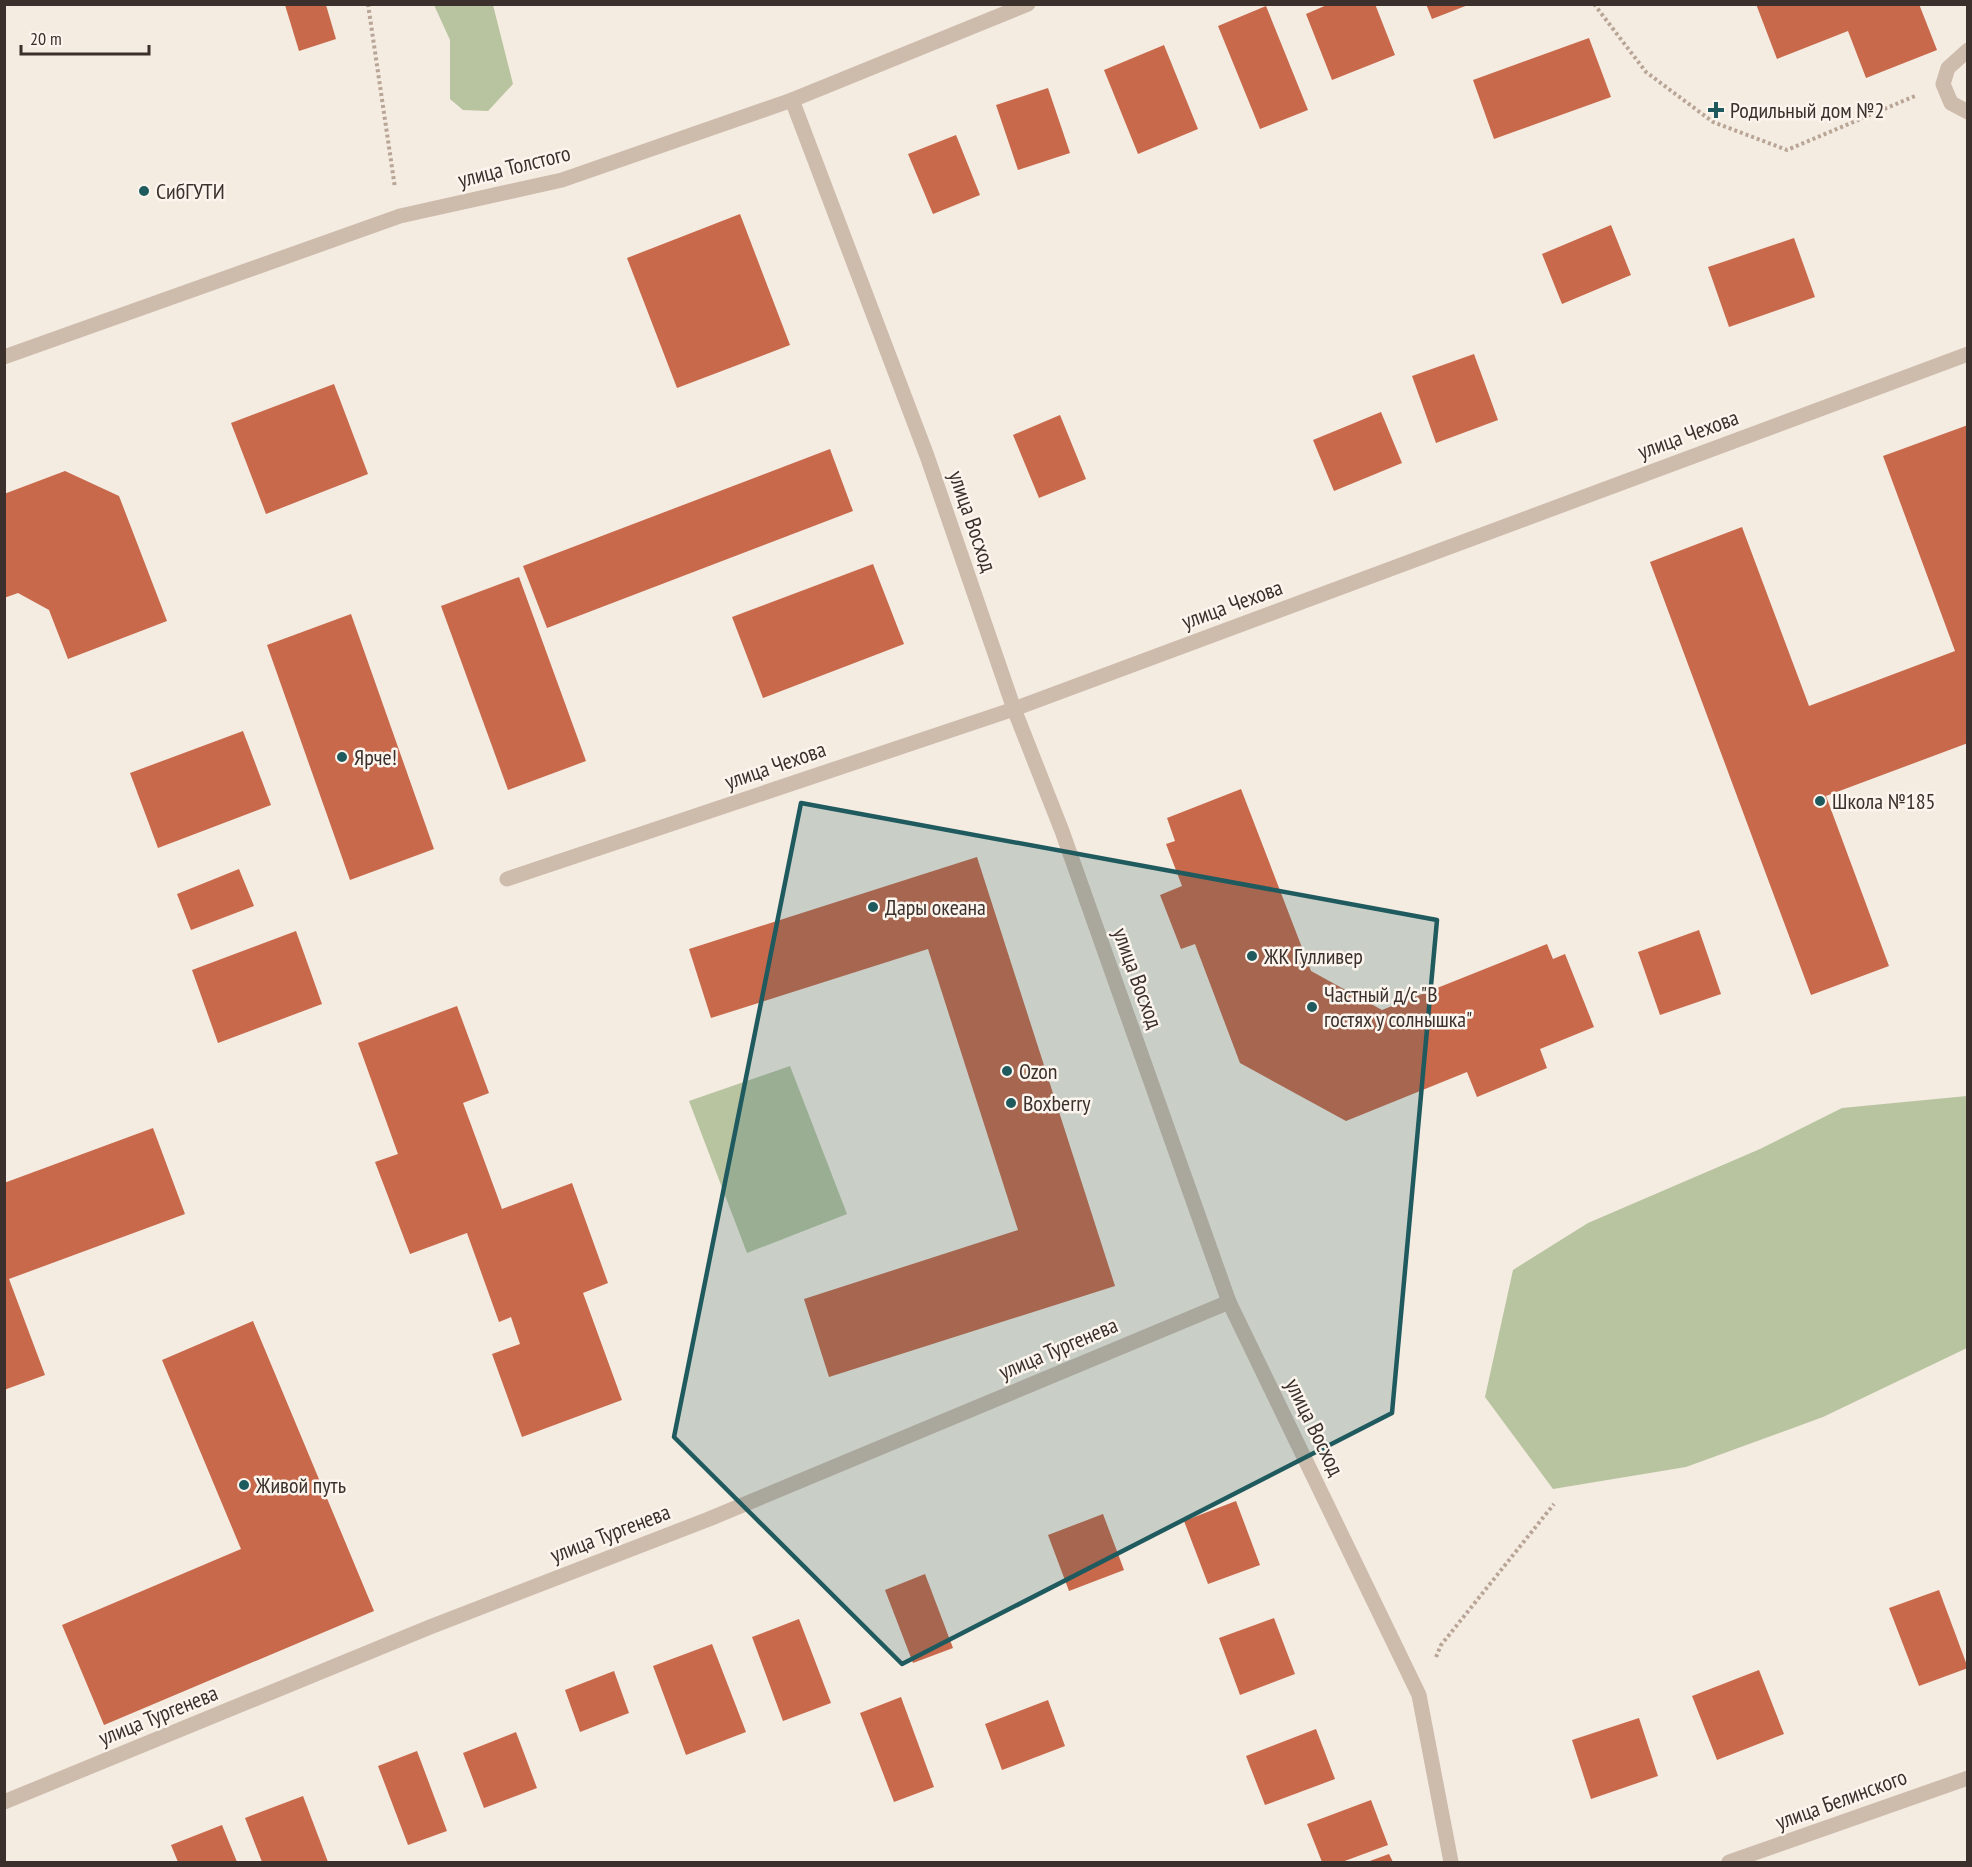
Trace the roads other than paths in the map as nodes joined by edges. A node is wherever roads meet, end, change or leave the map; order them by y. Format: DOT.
graph roads {
  1 [pos="1028,4"];
  2 [pos="1968,50"];
  3 [pos="792,100"];
  4 [pos="1968,112"];
  5 [pos="1968,354"];
  6 [pos="4,357"];
  7 [pos="1014,709"];
  8 [pos="507,879"];
  9 [pos="1229,1302"];
  10 [pos="1968,1778"];
  11 [pos="4,1802"];
  12 [pos="1451,1863"];
  13 [pos="1729,1863"];
  1 -- 3 [label="street, улица Толстого"];
  2 -- 4 [label="street"];
  3 -- 6 [label="street, улица Толстого"];
  3 -- 7 [label="street, улица Восход"];
  5 -- 7 [label="street, улица Чехова"];
  7 -- 8 [label="street, улица Чехова"];
  7 -- 9 [label="street, улица Восход"];
  9 -- 11 [label="street, улица Тургенева"];
  9 -- 12 [label="street, улица Восход"];
  10 -- 13 [label="street, улица Белинского"];
}
